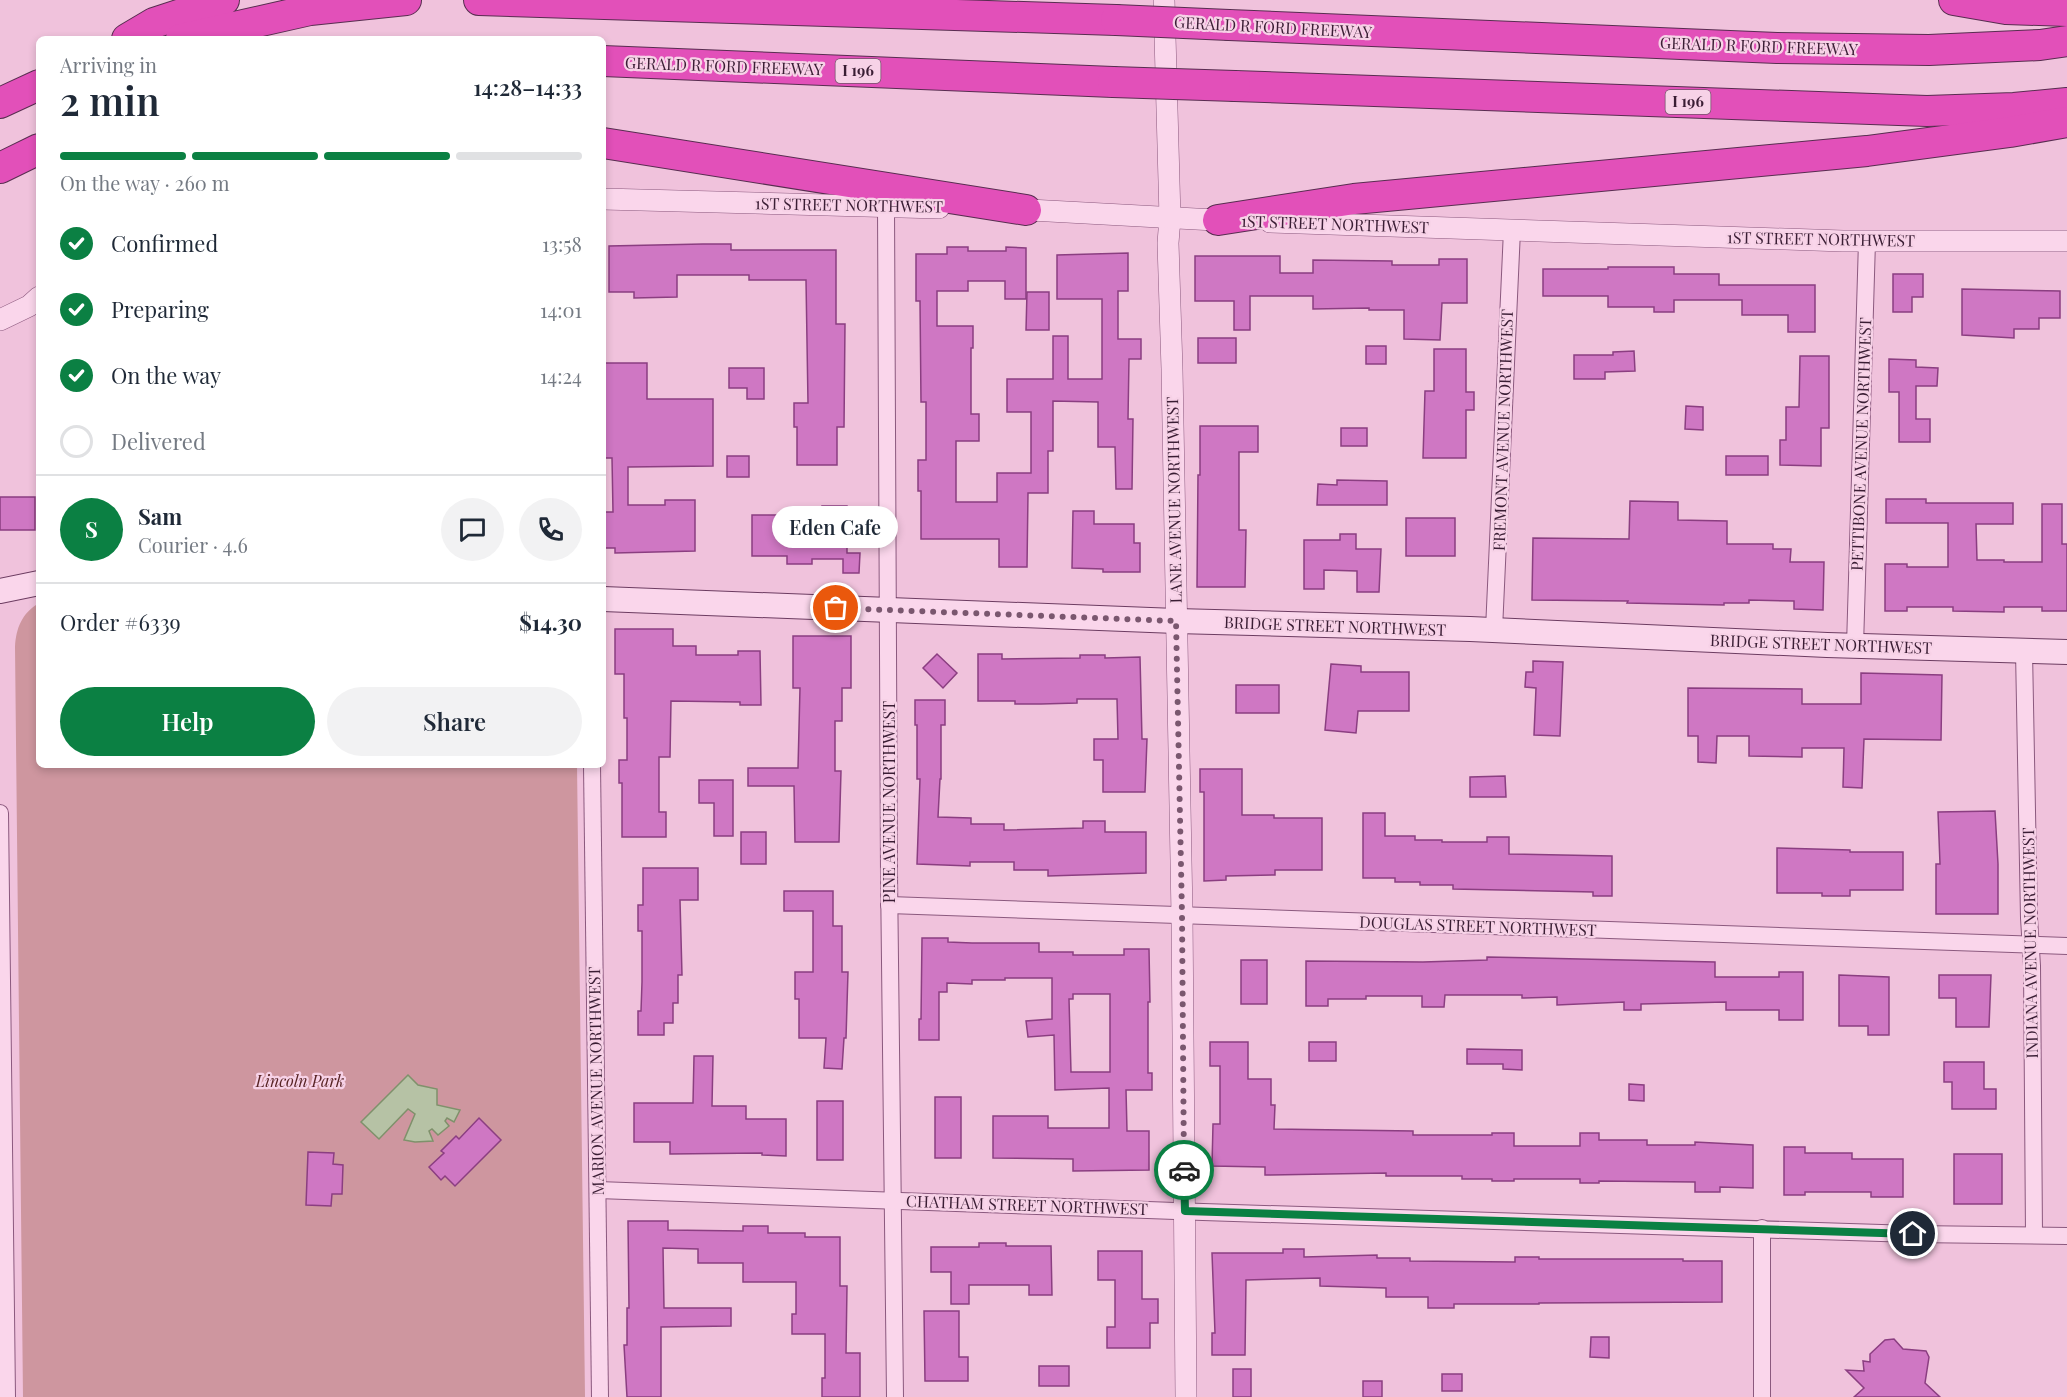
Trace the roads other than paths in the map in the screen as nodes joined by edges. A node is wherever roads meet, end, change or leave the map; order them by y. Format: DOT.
graph roads {
  1 [pos="224,0"];
  2 [pos="406,0"];
  3 [pos="479,0"];
  4 [pos="1164,0"];
  5 [pos="1954,0"];
  6 [pos="2067,11"];
  7 [pos="132,36"];
  8 [pos="194,36"];
  9 [pos="2067,41"];
  10 [pos="606,61"];
  11 [pos="36,86"];
  12 [pos="0,103"];
  13 [pos="2067,103"];
  14 [pos="2067,122"];
  15 [pos="606,143"];
  16 [pos="36,150"];
  17 [pos="0,168"];
  18 [pos="606,199"];
  19 [pos="886,206"];
  20 [pos="1026,210"];
  21 [pos="1170,218"];
  22 [pos="1218,220"];
  23 [pos="1512,230"];
  24 [pos="1867,241"];
  25 [pos="2067,241"];
  26 [pos="36,300"];
  27 [pos="0,320"];
  28 [pos="36,584"];
  29 [pos="0,591"];
  30 [pos="606,599"];
  31 [pos="888,611"];
  32 [pos="1176,621"];
  33 [pos="1494,630"];
  34 [pos="1855,646"];
  35 [pos="2024,651"];
  36 [pos="2067,652"];
  37 [pos="592,768"];
  38 [pos="0,813"];
  39 [pos="890,905"];
  40 [pos="1182,915"];
  41 [pos="2031,945"];
  42 [pos="2067,946"];
  43 [pos="598,1190"];
  44 [pos="893,1199"];
  45 [pos="1185,1211"];
  46 [pos="1762,1228"];
  47 [pos="2034,1235"];
  48 [pos="2067,1236"];
  49 [pos="7,1397"];
  50 [pos="600,1397"];
  51 [pos="895,1397"];
  52 [pos="1186,1397"];
  53 [pos="1762,1397"];
  1 -- 7 [label="highway"];
  2 -- 8 [label="highway"];
  3 -- 9 [label="highway, GERALD R FORD FREEWAY, bridge"];
  4 -- 21 [label="street, LANE AVENUE NORTHWEST"];
  5 -- 6 [label="highway"];
  10 -- 13 [label="highway, GERALD R FORD FREEWAY / I 196, bridge"];
  11 -- 12 [label="highway"];
  14 -- 22 [label="highway"];
  15 -- 20 [label="highway"];
  16 -- 17 [label="highway"];
  18 -- 19 [label="street, 1ST STREET NORTHWEST"];
  19 -- 20 [label="street, 1ST STREET NORTHWEST"];
  19 -- 31 [label="street, PINE AVENUE NORTHWEST"];
  20 -- 21 [label="street, 1ST STREET NORTHWEST"];
  21 -- 22 [label="street, 1ST STREET NORTHWEST"];
  21 -- 32 [label="street, LANE AVENUE NORTHWEST"];
  22 -- 23 [label="street, 1ST STREET NORTHWEST"];
  23 -- 24 [label="street, 1ST STREET NORTHWEST"];
  23 -- 33 [label="street, FREMONT AVENUE NORTHWEST"];
  24 -- 25 [label="street, 1ST STREET NORTHWEST"];
  24 -- 34 [label="street, PETTIBONE AVENUE NORTHWEST"];
  26 -- 27 [label="street"];
  28 -- 29 [label="main road"];
  30 -- 31 [label="main road, BRIDGE STREET NORTHWEST"];
  31 -- 32 [label="main road, BRIDGE STREET NORTHWEST"];
  31 -- 39 [label="street, PINE AVENUE NORTHWEST"];
  32 -- 33 [label="main road, BRIDGE STREET NORTHWEST"];
  32 -- 40 [label="street, LANE AVENUE NORTHWEST"];
  33 -- 34 [label="main road, BRIDGE STREET NORTHWEST"];
  34 -- 35 [label="main road, BRIDGE STREET NORTHWEST"];
  35 -- 36 [label="main road, BRIDGE STREET NORTHWEST"];
  35 -- 41 [label="street, INDIANA AVENUE NORTHWEST"];
  37 -- 43 [label="street, MARION AVENUE NORTHWEST"];
  38 -- 49 [label="street"];
  39 -- 40 [label="street, DOUGLAS STREET NORTHWEST"];
  39 -- 44 [label="street, PINE AVENUE NORTHWEST"];
  40 -- 41 [label="street, DOUGLAS STREET NORTHWEST"];
  40 -- 45 [label="street, LANE AVENUE NORTHWEST"];
  41 -- 42 [label="street, DOUGLAS STREET NORTHWEST"];
  41 -- 47 [label="street, INDIANA AVENUE NORTHWEST"];
  43 -- 44 [label="street, CHATHAM STREET NORTHWEST"];
  43 -- 50 [label="street, MARION AVENUE NORTHWEST"];
  44 -- 45 [label="street, CHATHAM STREET NORTHWEST"];
  44 -- 51 [label="street, PINE AVENUE NORTHWEST"];
  45 -- 46 [label="street, CHATHAM STREET NORTHWEST"];
  45 -- 52 [label="street, LANE AVENUE NORTHWEST"];
  46 -- 47 [label="street, CHATHAM STREET NORTHWEST"];
  46 -- 53 [label="street"];
  47 -- 48 [label="street, CHATHAM STREET NORTHWEST"];
}
